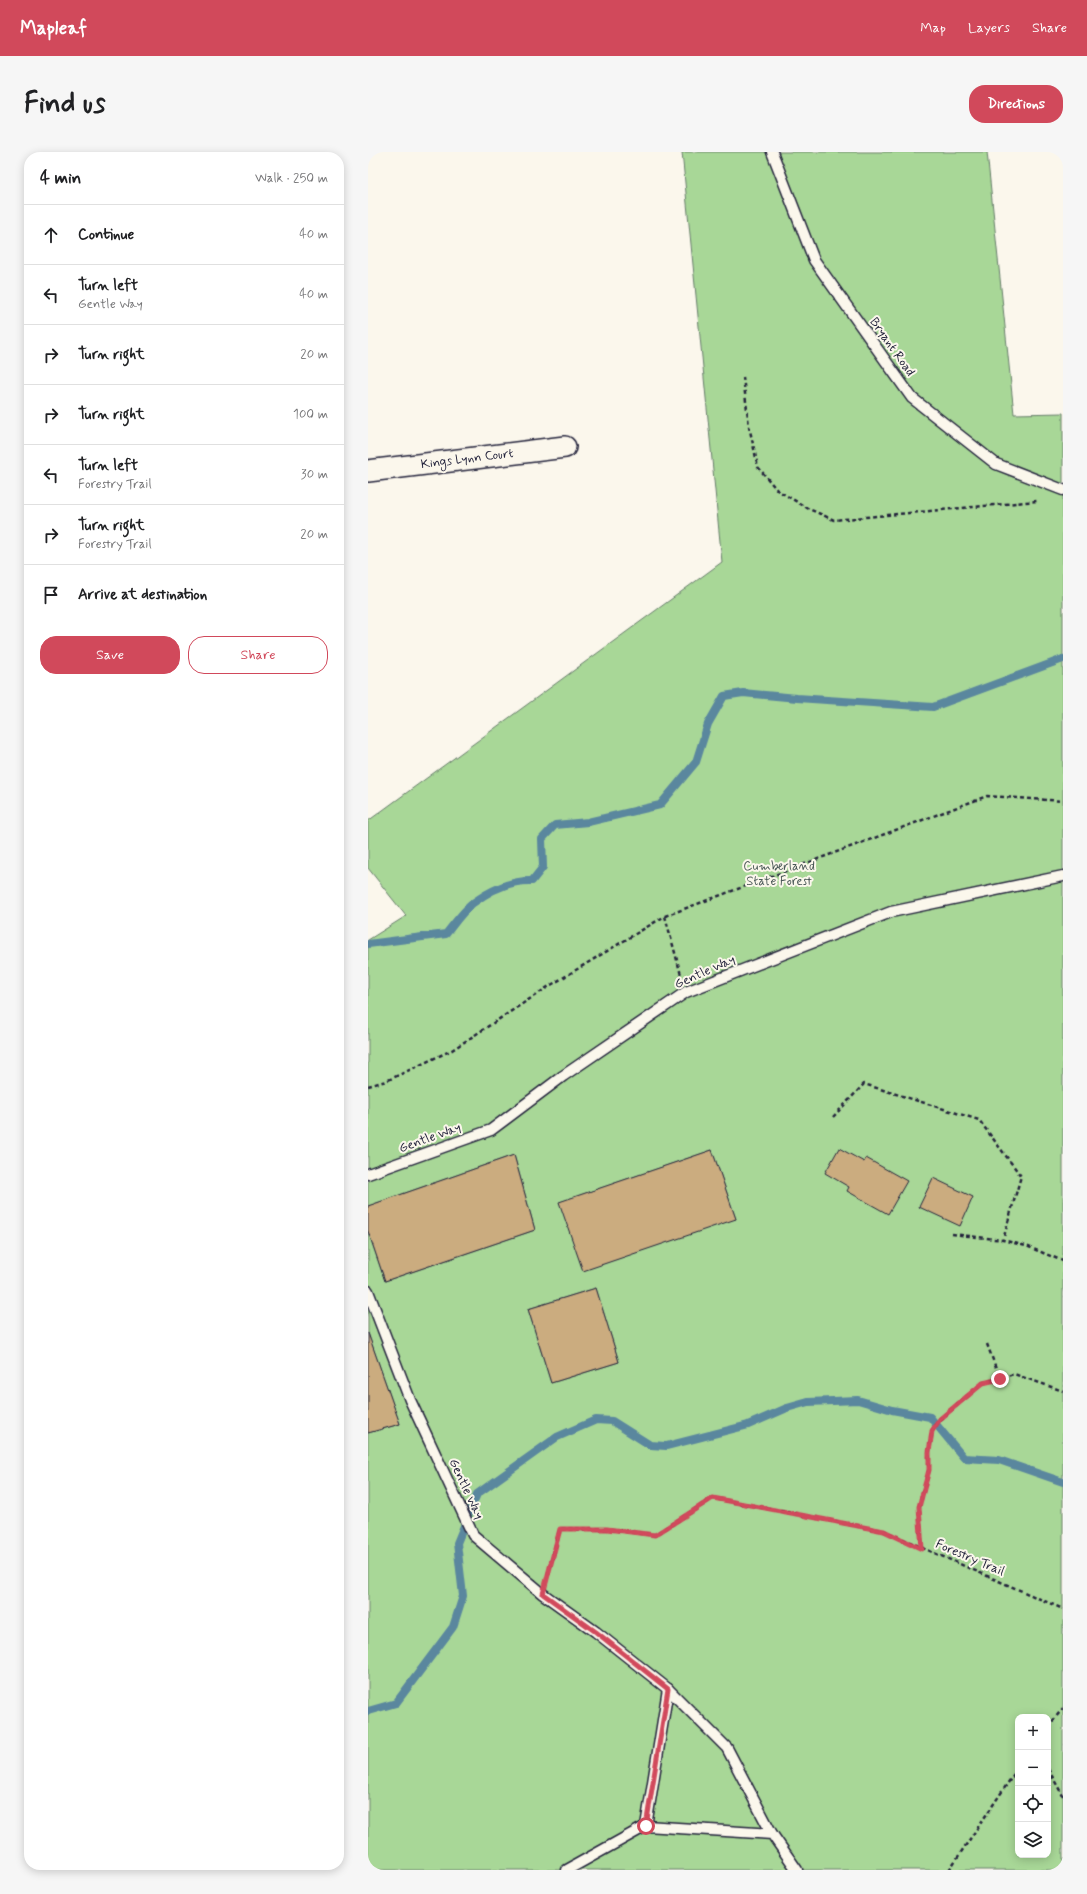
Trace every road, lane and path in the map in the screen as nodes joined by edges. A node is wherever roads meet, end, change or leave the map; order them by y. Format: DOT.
graph roads {
  1 [pos="772,152"];
  2 [pos="743,378"];
  3 [pos="565,447"];
  4 [pos="368,471"];
  5 [pos="1063,490"];
  6 [pos="1039,501"];
  7 [pos="1063,801"];
  8 [pos="1063,876"];
  9 [pos="665,916"];
  10 [pos="686,992"];
  11 [pos="368,1086"];
  12 [pos="833,1117"];
  13 [pos="368,1174"];
  14 [pos="952,1234"];
  15 [pos="1003,1240"];
  16 [pos="1063,1261"];
  17 [pos="368,1291"];
  18 [pos="987,1344"];
  19 [pos="1000,1379"];
  20 [pos="1063,1391"];
  21 [pos="922,1549"];
  22 [pos="543,1594"];
  23 [pos="1063,1609"];
  24 [pos="668,1689"];
  25 [pos="1063,1708"];
  26 [pos="1051,1723"];
  27 [pos="1015,1772"];
  28 [pos="1051,1774"];
  29 [pos="1063,1796"];
  30 [pos="646,1826"];
  31 [pos="772,1834"];
  32 [pos="567,1870"];
  33 [pos="797,1870"];
  34 [pos="948,1870"];
  1 -- 5 [label="lane, Bryant Road"];
  2 -- 6 [label="path"];
  3 -- 4 [label="street, Kings Lynn Court"];
  7 -- 9 [label="path"];
  8 -- 10 [label="lane, Gentle Way"];
  9 -- 10 [label="path"];
  9 -- 11 [label="path"];
  10 -- 13 [label="lane, Gentle Way"];
  12 -- 15 [label="path"];
  14 -- 15 [label="path"];
  15 -- 16 [label="path"];
  17 -- 22 [label="lane, Gentle Way"];
  18 -- 19 [label="path"];
  19 -- 20 [label="path, Forestry Trail"];
  19 -- 21 [label="path, Forestry Trail"];
  21 -- 22 [label="path"];
  21 -- 23 [label="path, Forestry Trail"];
  22 -- 24 [label="lane, Gentle Way"];
  24 -- 30 [label="lane"];
  24 -- 31 [label="lane, Gentle Way"];
  25 -- 26 [label="path"];
  27 -- 34 [label="path"];
  28 -- 29 [label="path"];
  30 -- 31 [label="lane"];
  30 -- 32 [label="lane"];
  31 -- 33 [label="lane, Gentle Way"];
}
